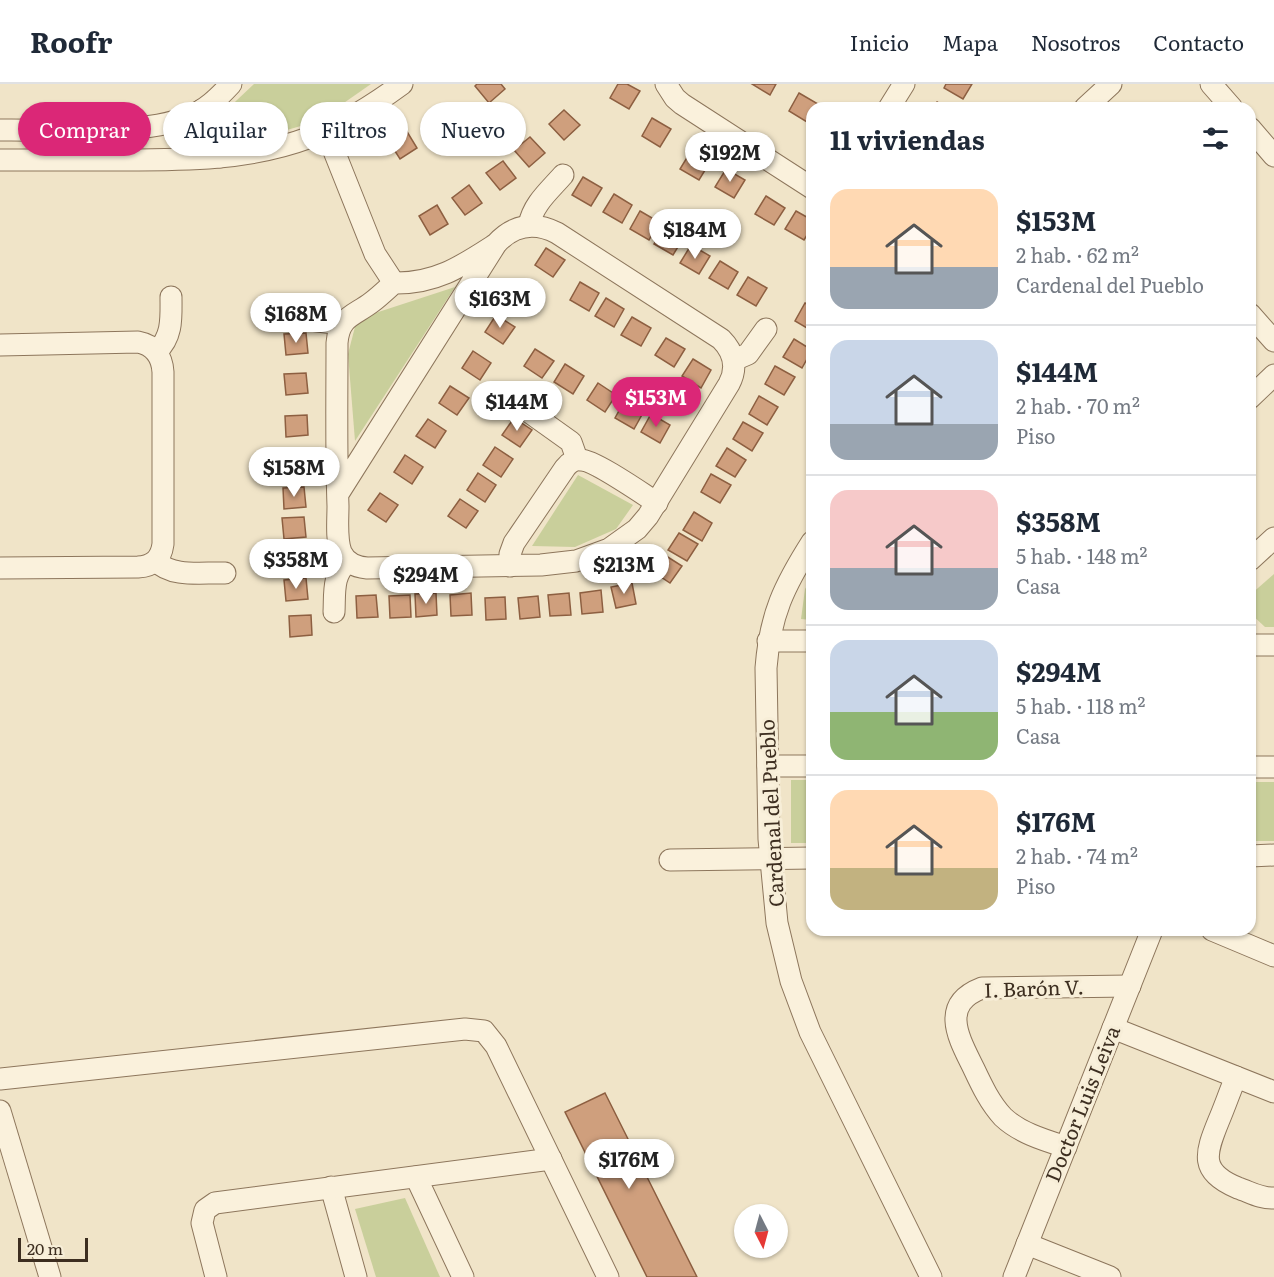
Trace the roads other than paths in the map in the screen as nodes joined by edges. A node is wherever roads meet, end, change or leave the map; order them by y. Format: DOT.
graph roads {
  1 [pos="231,84"];
  2 [pos="402,84"];
  3 [pos="666,84"];
  4 [pos="904,84"];
  5 [pos="1111,84"];
  6 [pos="1211,84"];
  7 [pos="213,102"];
  8 [pos="374,102"];
  9 [pos="893,102"];
  10 [pos="1092,102"];
  11 [pos="1227,102"];
  12 [pos="163,123"];
  13 [pos="0,130"];
  14 [pos="1256,135"];
  15 [pos="300,140"];
  16 [pos="336,156"];
  17 [pos="1274,156"];
  18 [pos="220,157"];
  19 [pos="0,160"];
  20 [pos="563,175"];
  21 [pos="806,184"];
  22 [pos="529,225"];
  23 [pos="496,244"];
  24 [pos="452,270"];
  25 [pos="394,283"];
  26 [pos="467,290"];
  27 [pos="171,297"];
  28 [pos="294,318"];
  29 [pos="1256,321"];
  30 [pos="342,324"];
  31 [pos="766,329"];
  32 [pos="1274,341"];
  33 [pos="0,345"];
  34 [pos="157,351"];
  35 [pos="734,360"];
  36 [pos="1274,375"];
  37 [pos="1256,392"];
  38 [pos="529,412"];
  39 [pos="337,436"];
  40 [pos="366,449"];
  41 [pos="577,459"];
  42 [pos="338,494"];
  43 [pos="657,503"];
  44 [pos="1274,538"];
  45 [pos="806,551"];
  46 [pos="1256,554"];
  47 [pos="156,561"];
  48 [pos="348,562"];
  49 [pos="510,566"];
  50 [pos="0,568"];
  51 [pos="225,573"];
  52 [pos="334,612"];
  53 [pos="768,641"];
  54 [pos="806,641"];
  55 [pos="1256,645"];
  56 [pos="1274,645"];
  57 [pos="768,766"];
  58 [pos="806,766"];
  59 [pos="1256,767"];
  60 [pos="1274,767"];
  61 [pos="1274,855"];
  62 [pos="1256,856"];
  63 [pos="772,858"];
  64 [pos="806,858"];
  65 [pos="670,860"];
  66 [pos="1150,936"];
  67 [pos="1226,936"];
  68 [pos="1274,956"];
  69 [pos="1130,986"];
  70 [pos="1113,1028"];
  71 [pos="1236,1077"];
  72 [pos="0,1079"];
  73 [pos="1274,1092"];
  74 [pos="0,1112"];
  75 [pos="1066,1147"];
  76 [pos="551,1159"];
  77 [pos="416,1177"];
  78 [pos="331,1187"];
  79 [pos="1274,1198"];
  80 [pos="1027,1244"];
  81 [pos="50,1277"];
  82 [pos="216,1277"];
  83 [pos="356,1277"];
  84 [pos="463,1277"];
  85 [pos="608,1277"];
  86 [pos="931,1277"];
  87 [pos="1014,1277"];
  88 [pos="1110,1277"];
  1 -- 7 [label="street"];
  2 -- 8 [label="street"];
  3 -- 21 [label="street"];
  4 -- 9 [label="street"];
  5 -- 10 [label="street"];
  6 -- 11 [label="street"];
  12 -- 13 [label="street"];
  14 -- 17 [label="street"];
  15 -- 18 [label="street"];
  16 -- 25 [label="street"];
  18 -- 19 [label="street"];
  20 -- 22 [label="street"];
  22 -- 23 [label="street"];
  22 -- 35 [label="street"];
  23 -- 24 [label="street"];
  23 -- 26 [label="street"];
  24 -- 25 [label="street"];
  24 -- 26 [label="street"];
  25 -- 30 [label="street"];
  26 -- 40 [label="street"];
  27 -- 34 [label="street"];
  28 -- 30 [label="street"];
  29 -- 32 [label="street"];
  30 -- 39 [label="street"];
  31 -- 35 [label="street"];
  33 -- 34 [label="street"];
  34 -- 47 [label="street"];
  35 -- 43 [label="street"];
  36 -- 37 [label="street"];
  38 -- 41 [label="street"];
  39 -- 40 [label="street"];
  39 -- 42 [label="street"];
  40 -- 42 [label="street"];
  41 -- 43 [label="street"];
  41 -- 49 [label="street"];
  42 -- 48 [label="street"];
  43 -- 49 [label="street"];
  44 -- 46 [label="street"];
  45 -- 53 [label="street, Cardenal del Pueblo"];
  47 -- 50 [label="street"];
  47 -- 51 [label="street"];
  48 -- 49 [label="street"];
  48 -- 52 [label="street"];
  53 -- 54 [label="street"];
  53 -- 57 [label="street, Cardenal del Pueblo"];
  55 -- 56 [label="street"];
  57 -- 58 [label="street"];
  57 -- 63 [label="street, Cardenal del Pueblo"];
  59 -- 60 [label="street"];
  61 -- 62 [label="street"];
  63 -- 64 [label="street"];
  63 -- 65 [label="street"];
  63 -- 86 [label="street, Cardenal del Pueblo"];
  66 -- 69 [label="street, Doctor Luis Leiva"];
  67 -- 68 [label="street"];
  69 -- 70 [label="street, Doctor Luis Leiva"];
  69 -- 75 [label="street, I. Barón V."];
  70 -- 71 [label="street"];
  70 -- 75 [label="street, Doctor Luis Leiva"];
  71 -- 73 [label="street"];
  71 -- 79 [label="street"];
  72 -- 76 [label="street"];
  74 -- 81 [label="street"];
  75 -- 80 [label="street, Doctor Luis Leiva"];
  76 -- 77 [label="street"];
  76 -- 85 [label="street"];
  77 -- 78 [label="street"];
  77 -- 84 [label="street"];
  78 -- 82 [label="street"];
  78 -- 83 [label="street"];
  80 -- 87 [label="street, Doctor Luis Leiva"];
  80 -- 88 [label="street"];
}
